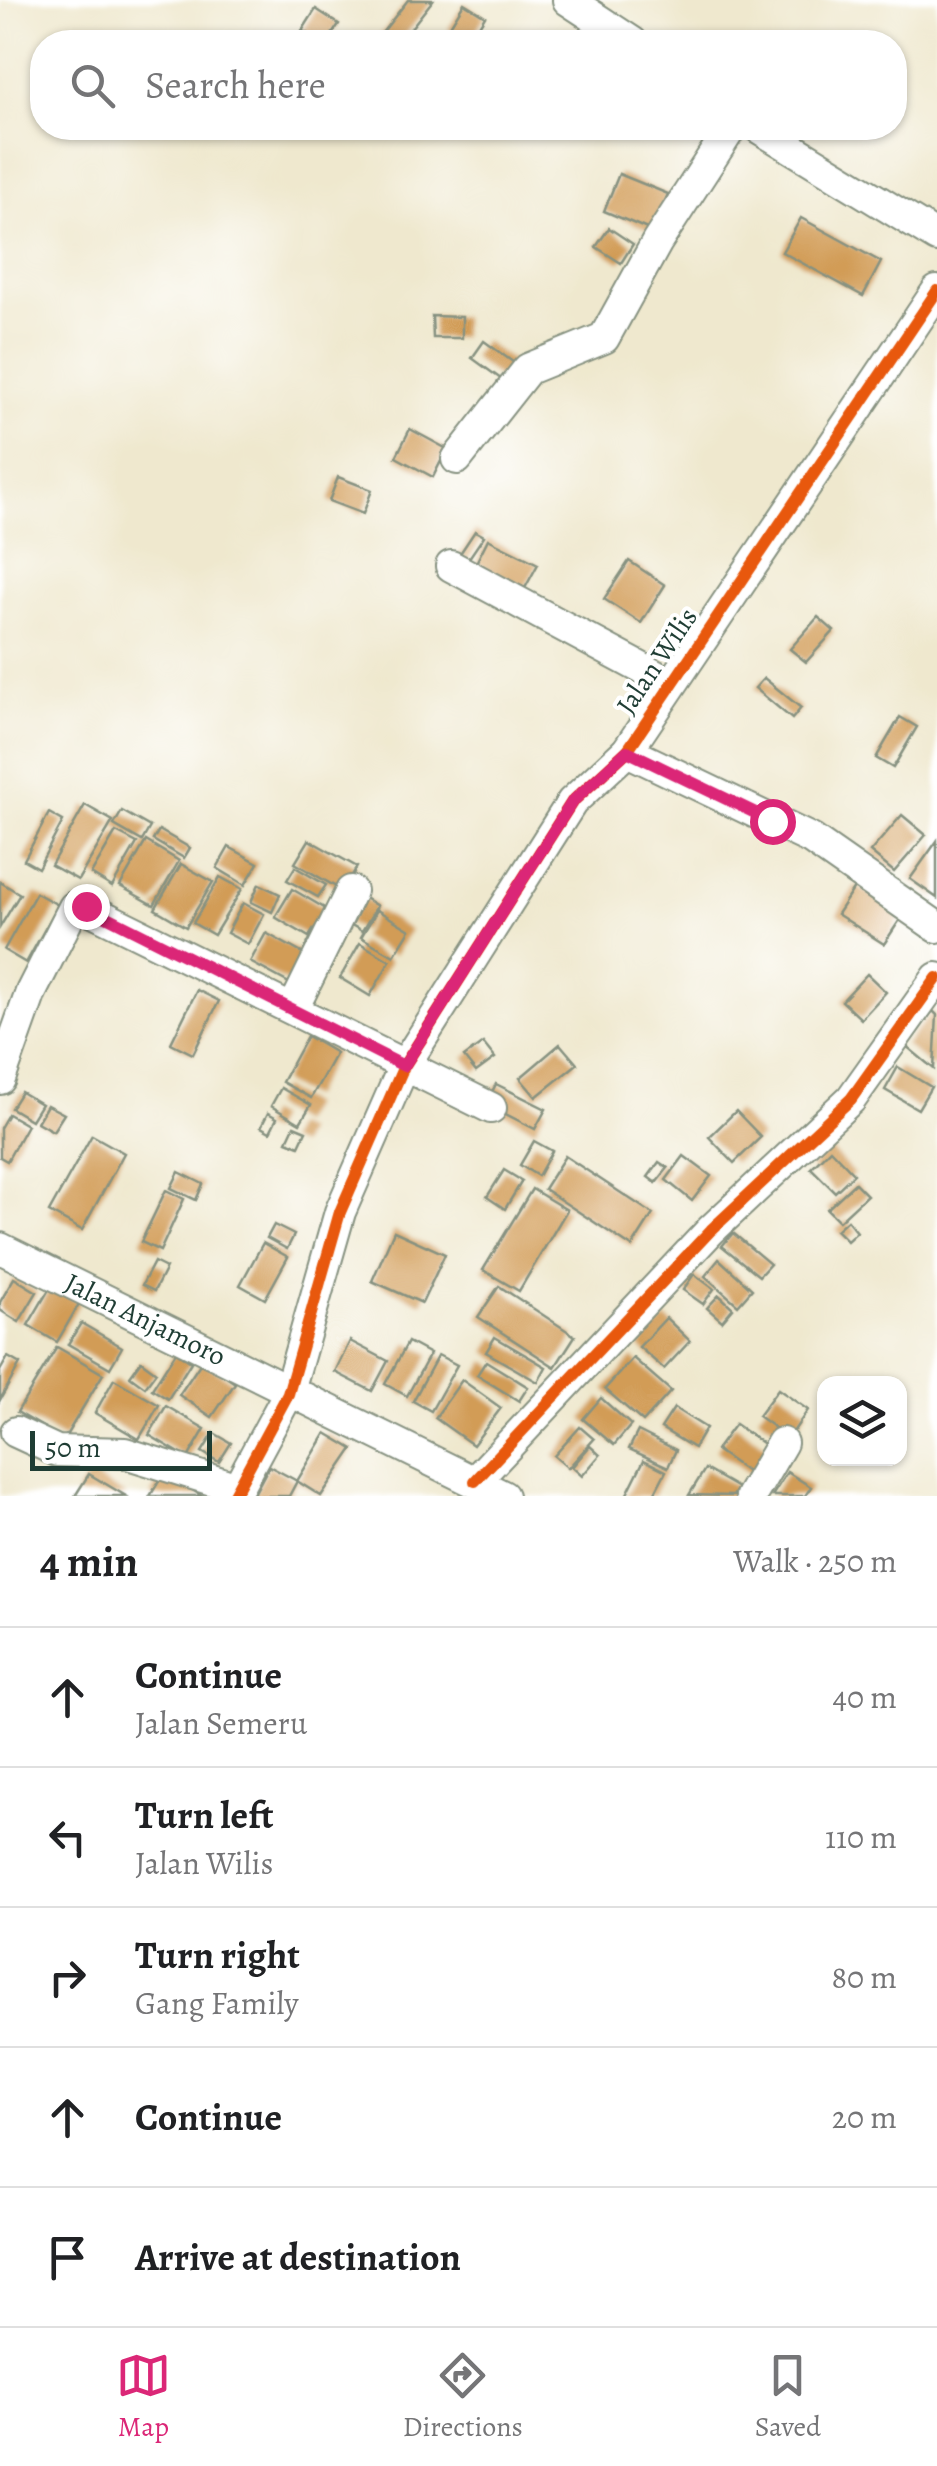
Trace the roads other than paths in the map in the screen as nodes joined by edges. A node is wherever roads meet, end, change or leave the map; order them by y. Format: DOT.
graph roads {
  1 [pos="568,0"];
  2 [pos="614,30"];
  3 [pos="723,140"];
  4 [pos="779,140"];
  5 [pos="937,238"];
  6 [pos="937,291"];
  7 [pos="457,459"];
  8 [pos="451,566"];
  9 [pos="671,684"];
  10 [pos="627,751"];
  11 [pos="352,891"];
  12 [pos="937,928"];
  13 [pos="937,978"];
  14 [pos="293,1009"];
  15 [pos="404,1066"];
  16 [pos="0,1079"];
  17 [pos="490,1108"];
  18 [pos="0,1248"];
  19 [pos="288,1394"];
  20 [pos="16,1432"];
  21 [pos="782,1443"];
  22 [pos="474,1481"];
  23 [pos="235,1492"];
  24 [pos="503,1496"];
  25 [pos="751,1496"];
  1 -- 2 [label="street"];
  3 -- 7 [label="street"];
  4 -- 5 [label="street"];
  6 -- 9 [label="street, Jalan Wilis"];
  8 -- 9 [label="street"];
  9 -- 10 [label="street, Jalan Wilis"];
  10 -- 12 [label="street"];
  10 -- 15 [label="street, Jalan Wilis"];
  11 -- 14 [label="street"];
  13 -- 22 [label="street"];
  14 -- 15 [label="street"];
  14 -- 16 [label="street"];
  15 -- 17 [label="street"];
  15 -- 19 [label="street, Jalan Wilis"];
  18 -- 19 [label="street, Jalan Anjamoro"];
  19 -- 22 [label="street, Jalan Anjamoro"];
  19 -- 23 [label="street, Jalan Wilis"];
  20 -- 23 [label="street"];
  21 -- 25 [label="street"];
  22 -- 24 [label="street, Jalan Anjamoro"];
}
